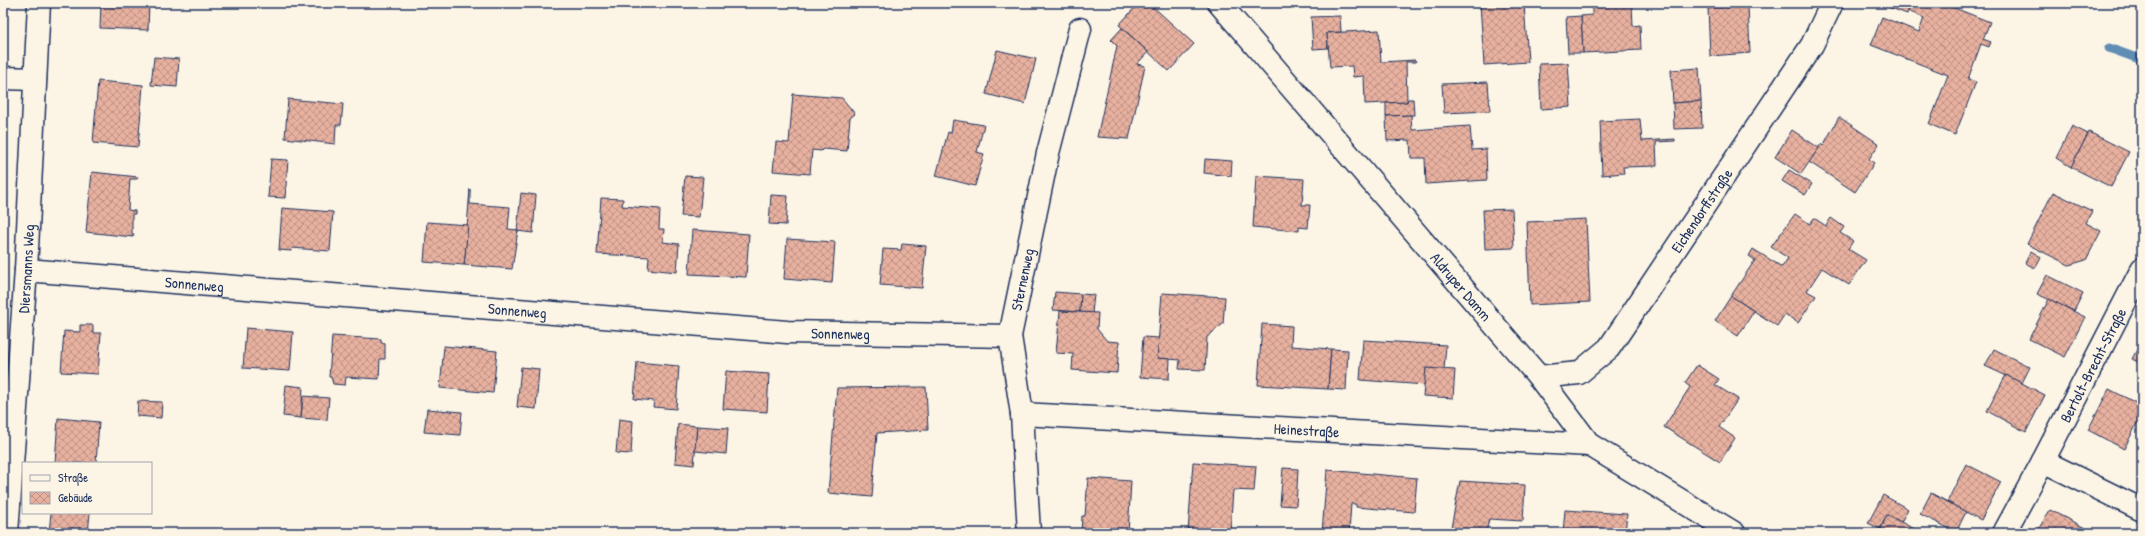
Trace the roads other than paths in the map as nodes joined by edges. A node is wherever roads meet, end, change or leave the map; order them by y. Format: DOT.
graph roads {
  1 [pos="39,3"];
  2 [pos="1219,3"];
  3 [pos="1832,3"];
  4 [pos="1080,29"];
  5 [pos="3,78"];
  6 [pos="35,79"];
  7 [pos="2142,268"];
  8 [pos="26,270"];
  9 [pos="1010,336"];
  10 [pos="12,342"];
  11 [pos="1538,377"];
  12 [pos="1022,414"];
  13 [pos="1590,444"];
  14 [pos="2043,461"];
  15 [pos="2142,510"];
  16 [pos="7,533"];
  17 [pos="1029,533"];
  18 [pos="1734,533"];
  19 [pos="2004,533"];
  1 -- 6 [label="street, Diersmanns Weg"];
  2 -- 11 [label="street, Aldruper Damm"];
  3 -- 11 [label="street, Eichendorffstraße"];
  4 -- 9 [label="street, Sternenweg"];
  5 -- 6 [label="street"];
  6 -- 8 [label="street, Diersmanns Weg"];
  7 -- 14 [label="street, Bertolt-Brecht-Straße"];
  8 -- 9 [label="street, Sonnenweg"];
  8 -- 10 [label="street, Diersmanns Weg"];
  9 -- 12 [label="street, Sternenweg"];
  10 -- 16 [label="street, Diersmanns Weg"];
  11 -- 13 [label="street, Aldruper Damm"];
  12 -- 13 [label="street, Heinestraße"];
  12 -- 17 [label="street, Sternenweg"];
  13 -- 18 [label="street, Aldruper Damm"];
  14 -- 15 [label="street"];
  14 -- 19 [label="street, Bertolt-Brecht-Straße"];
}
